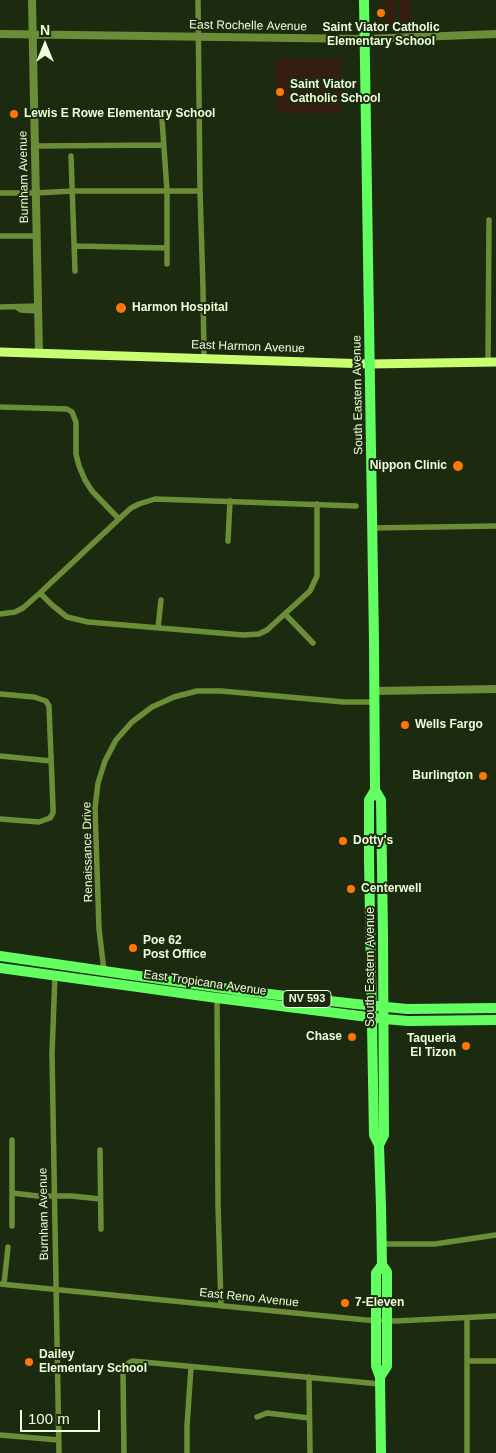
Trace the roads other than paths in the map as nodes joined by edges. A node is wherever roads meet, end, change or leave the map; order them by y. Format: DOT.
graph roads {
  1 [pos="32,0"];
  2 [pos="198,0"];
  3 [pos="364,0"];
  4 [pos="0,34"];
  5 [pos="32,34"];
  6 [pos="496,34"];
  7 [pos="199,37"];
  8 [pos="365,39"];
  9 [pos="162,119"];
  10 [pos="164,145"];
  11 [pos="34,146"];
  12 [pos="71,156"];
  13 [pos="72,191"];
  14 [pos="167,191"];
  15 [pos="200,192"];
  16 [pos="0,193"];
  17 [pos="36,193"];
  18 [pos="489,220"];
  19 [pos="0,236"];
  20 [pos="36,236"];
  21 [pos="75,246"];
  22 [pos="167,248"];
  23 [pos="167,264"];
  24 [pos="75,271"];
  25 [pos="0,307"];
  26 [pos="38,308"];
  27 [pos="0,352"];
  28 [pos="39,353"];
  29 [pos="204,359"];
  30 [pos="492,362"];
  31 [pos="370,364"];
  32 [pos="0,407"];
  33 [pos="230,501"];
  34 [pos="317,504"];
  35 [pos="356,506"];
  36 [pos="119,519"];
  37 [pos="496,526"];
  38 [pos="372,528"];
  39 [pos="228,541"];
  40 [pos="40,593"];
  41 [pos="161,600"];
  42 [pos="0,614"];
  43 [pos="286,615"];
  44 [pos="158,628"];
  45 [pos="313,644"];
  46 [pos="496,689"];
  47 [pos="0,694"];
  48 [pos="374,696"];
  49 [pos="0,756"];
  50 [pos="52,760"];
  51 [pos="375,790"];
  52 [pos="369,811"];
  53 [pos="0,819"];
  54 [pos="382,842"];
  55 [pos="369,861"];
  56 [pos="383,896"];
  57 [pos="0,956"];
  58 [pos="59,964"];
  59 [pos="0,968"];
  60 [pos="82,968"];
  61 [pos="29,971"];
  62 [pos="104,971"];
  63 [pos="55,975"];
  64 [pos="216,987"];
  65 [pos="243,991"];
  66 [pos="187,994"];
  67 [pos="218,998"];
  68 [pos="372,1006"];
  69 [pos="384,1007"];
  70 [pos="496,1008"];
  71 [pos="372,1018"];
  72 [pos="384,1019"];
  73 [pos="493,1019"];
  74 [pos="12,1140"];
  75 [pos="379,1145"];
  76 [pos="100,1150"];
  77 [pos="12,1193"];
  78 [pos="55,1196"];
  79 [pos="100,1199"];
  80 [pos="12,1226"];
  81 [pos="101,1229"];
  82 [pos="496,1234"];
  83 [pos="382,1244"];
  84 [pos="8,1247"];
  85 [pos="2,1284"];
  86 [pos="57,1288"];
  87 [pos="221,1306"];
  88 [pos="496,1316"];
  89 [pos="467,1318"];
  90 [pos="382,1321"];
  91 [pos="468,1361"];
  92 [pos="496,1361"];
  93 [pos="192,1366"];
  94 [pos="309,1378"];
  95 [pos="380,1380"];
  96 [pos="257,1417"];
  97 [pos="309,1418"];
  98 [pos="0,1435"];
  99 [pos="59,1440"];
  100 [pos="59,1453"];
  101 [pos="124,1453"];
  102 [pos="187,1453"];
  103 [pos="310,1453"];
  104 [pos="381,1453"];
  105 [pos="466,1453"];
  1 -- 5 [label="street, Burnham Avenue"];
  2 -- 7 [label="street"];
  3 -- 8 [label="main road, South Eastern Avenue"];
  4 -- 5 [label="street, East Rochelle Avenue"];
  5 -- 7 [label="street, East Rochelle Avenue"];
  5 -- 11 [label="street, Burnham Avenue"];
  6 -- 8 [label="street, East Rochelle Avenue"];
  7 -- 8 [label="street, East Rochelle Avenue"];
  7 -- 15 [label="street"];
  8 -- 31 [label="main road, South Eastern Avenue"];
  9 -- 10 [label="street"];
  10 -- 11 [label="street"];
  10 -- 14 [label="street"];
  11 -- 17 [label="street, Burnham Avenue"];
  12 -- 13 [label="street"];
  13 -- 14 [label="street"];
  13 -- 17 [label="street"];
  13 -- 21 [label="street"];
  14 -- 15 [label="street"];
  14 -- 22 [label="street"];
  15 -- 29 [label="street"];
  16 -- 17 [label="street"];
  17 -- 20 [label="street, Burnham Avenue"];
  18 -- 30 [label="street"];
  19 -- 20 [label="street"];
  20 -- 26 [label="street, Burnham Avenue"];
  21 -- 22 [label="street"];
  21 -- 24 [label="street"];
  22 -- 23 [label="street"];
  25 -- 26 [label="street"];
  26 -- 28 [label="street, Burnham Avenue"];
  27 -- 28 [label="main road, East Harmon Avenue"];
  28 -- 29 [label="main road, East Harmon Avenue"];
  29 -- 31 [label="main road, East Harmon Avenue"];
  30 -- 31 [label="main road, East Harmon Avenue"];
  31 -- 38 [label="main road, South Eastern Avenue"];
  32 -- 36 [label="street"];
  33 -- 34 [label="street"];
  33 -- 36 [label="street"];
  33 -- 39 [label="street"];
  34 -- 35 [label="street"];
  34 -- 43 [label="street"];
  36 -- 40 [label="street"];
  37 -- 38 [label="street"];
  38 -- 48 [label="main road, South Eastern Avenue"];
  40 -- 42 [label="street"];
  40 -- 44 [label="street"];
  41 -- 44 [label="street"];
  43 -- 44 [label="street"];
  43 -- 45 [label="street"];
  46 -- 48 [label="street"];
  47 -- 50 [label="street"];
  48 -- 51 [label="main road, South Eastern Avenue"];
  48 -- 62 [label="street, Renaissance Drive"];
  49 -- 50 [label="street"];
  50 -- 53 [label="street"];
  51 -- 52 [label="main road, South Eastern Avenue"];
  51 -- 54 [label="main road, South Eastern Avenue"];
  52 -- 54 [label="main road"];
  52 -- 55 [label="main road, South Eastern Avenue"];
  54 -- 56 [label="main road, South Eastern Avenue"];
  55 -- 56 [label="main road"];
  55 -- 68 [label="main road, South Eastern Avenue"];
  56 -- 69 [label="main road, South Eastern Avenue"];
  57 -- 58 [label="main road, East Tropicana Avenue / NV 593"];
  58 -- 60 [label="main road, East Tropicana Avenue / NV 593"];
  58 -- 61 [label="main road"];
  59 -- 61 [label="main road, East Tropicana Avenue / NV 593"];
  60 -- 62 [label="main road, East Tropicana Avenue / NV 593"];
  60 -- 63 [label="main road"];
  61 -- 63 [label="main road, East Tropicana Avenue / NV 593"];
  62 -- 64 [label="main road, East Tropicana Avenue / NV 593"];
  63 -- 66 [label="main road, East Tropicana Avenue / NV 593"];
  63 -- 78 [label="street, Burnham Avenue"];
  64 -- 65 [label="main road, East Tropicana Avenue / NV 593"];
  64 -- 66 [label="main road"];
  65 -- 67 [label="main road"];
  65 -- 68 [label="main road, East Tropicana Avenue / NV 593"];
  66 -- 67 [label="main road, East Tropicana Avenue / NV 593"];
  67 -- 71 [label="main road, East Tropicana Avenue / NV 593"];
  67 -- 87 [label="street"];
  68 -- 69 [label="main road, East Tropicana Avenue / NV 593"];
  68 -- 71 [label="main road, South Eastern Avenue"];
  69 -- 70 [label="main road, East Tropicana Avenue / NV 593"];
  69 -- 72 [label="main road, South Eastern Avenue"];
  71 -- 72 [label="main road, East Tropicana Avenue / NV 593"];
  71 -- 75 [label="main road, South Eastern Avenue"];
  72 -- 73 [label="main road, East Tropicana Avenue / NV 593"];
  72 -- 75 [label="main road, South Eastern Avenue"];
  74 -- 77 [label="street"];
  75 -- 83 [label="main road, South Eastern Avenue"];
  76 -- 79 [label="street"];
  77 -- 78 [label="street"];
  77 -- 80 [label="street"];
  78 -- 79 [label="street"];
  78 -- 86 [label="street, Burnham Avenue"];
  79 -- 81 [label="street"];
  82 -- 83 [label="street"];
  83 -- 90 [label="main road, South Eastern Avenue"];
  84 -- 85 [label="street"];
  85 -- 86 [label="street, East Reno Avenue"];
  86 -- 87 [label="street, East Reno Avenue"];
  86 -- 99 [label="street, Burnham Avenue"];
  87 -- 90 [label="street, East Reno Avenue"];
  88 -- 89 [label="street, East Reno Avenue"];
  89 -- 90 [label="street, East Reno Avenue"];
  89 -- 91 [label="street"];
  90 -- 95 [label="main road, South Eastern Avenue"];
  91 -- 92 [label="street"];
  91 -- 105 [label="street"];
  93 -- 94 [label="street"];
  93 -- 101 [label="street"];
  93 -- 102 [label="street"];
  94 -- 95 [label="street"];
  94 -- 97 [label="street"];
  95 -- 104 [label="main road, South Eastern Avenue"];
  96 -- 97 [label="street"];
  97 -- 103 [label="street"];
  98 -- 99 [label="street"];
  99 -- 100 [label="street, Burnham Avenue"];
}
